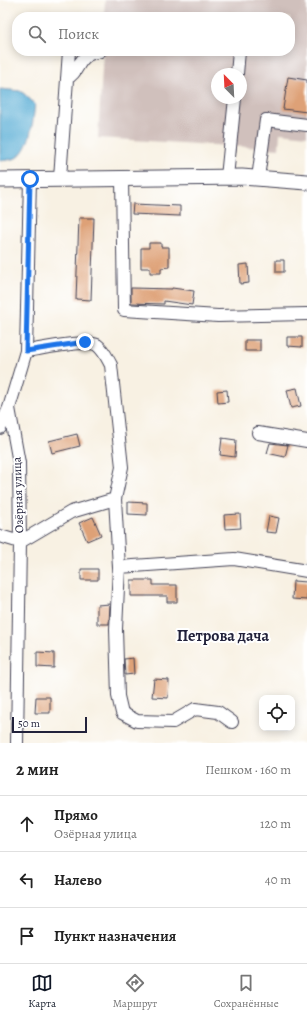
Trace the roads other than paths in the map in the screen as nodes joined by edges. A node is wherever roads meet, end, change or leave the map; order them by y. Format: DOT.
graph roads {
  1 [pos="69,56"];
  2 [pos="87,56"];
  3 [pos="239,56"];
  4 [pos="238,68"];
  5 [pos="67,78"];
  6 [pos="234,104"];
  7 [pos="307,125"];
  8 [pos="227,177"];
  9 [pos="60,178"];
  10 [pos="122,178"];
  11 [pos="258,178"];
  12 [pos="30,179"];
  13 [pos="0,180"];
  14 [pos="307,182"];
  15 [pos="307,314"];
  16 [pos="26,351"];
  17 [pos="9,408"];
  18 [pos="0,428"];
  19 [pos="258,433"];
  20 [pos="307,441"];
  21 [pos="116,499"];
  22 [pos="0,536"];
  23 [pos="20,542"];
  24 [pos="119,567"];
  25 [pos="307,571"];
  26 [pos="232,722"];
  27 [pos="17,743"];
  1 -- 5 [label="street"];
  2 -- 5 [label="street"];
  3 -- 4 [label="street"];
  5 -- 9 [label="street"];
  6 -- 8 [label="street"];
  7 -- 11 [label="street"];
  8 -- 10 [label="main road"];
  8 -- 11 [label="main road"];
  9 -- 10 [label="main road"];
  9 -- 12 [label="main road"];
  10 -- 15 [label="street"];
  11 -- 14 [label="main road"];
  12 -- 13 [label="main road"];
  12 -- 16 [label="street, Озёрная улица"];
  16 -- 17 [label="street, Озёрная улица"];
  16 -- 21 [label="street"];
  17 -- 18 [label="street"];
  17 -- 23 [label="street, Озёрная улица"];
  19 -- 20 [label="street"];
  21 -- 23 [label="street"];
  21 -- 24 [label="street"];
  22 -- 23 [label="street"];
  23 -- 27 [label="street, Озёрная улица"];
  24 -- 25 [label="street"];
  24 -- 26 [label="street"];
}
